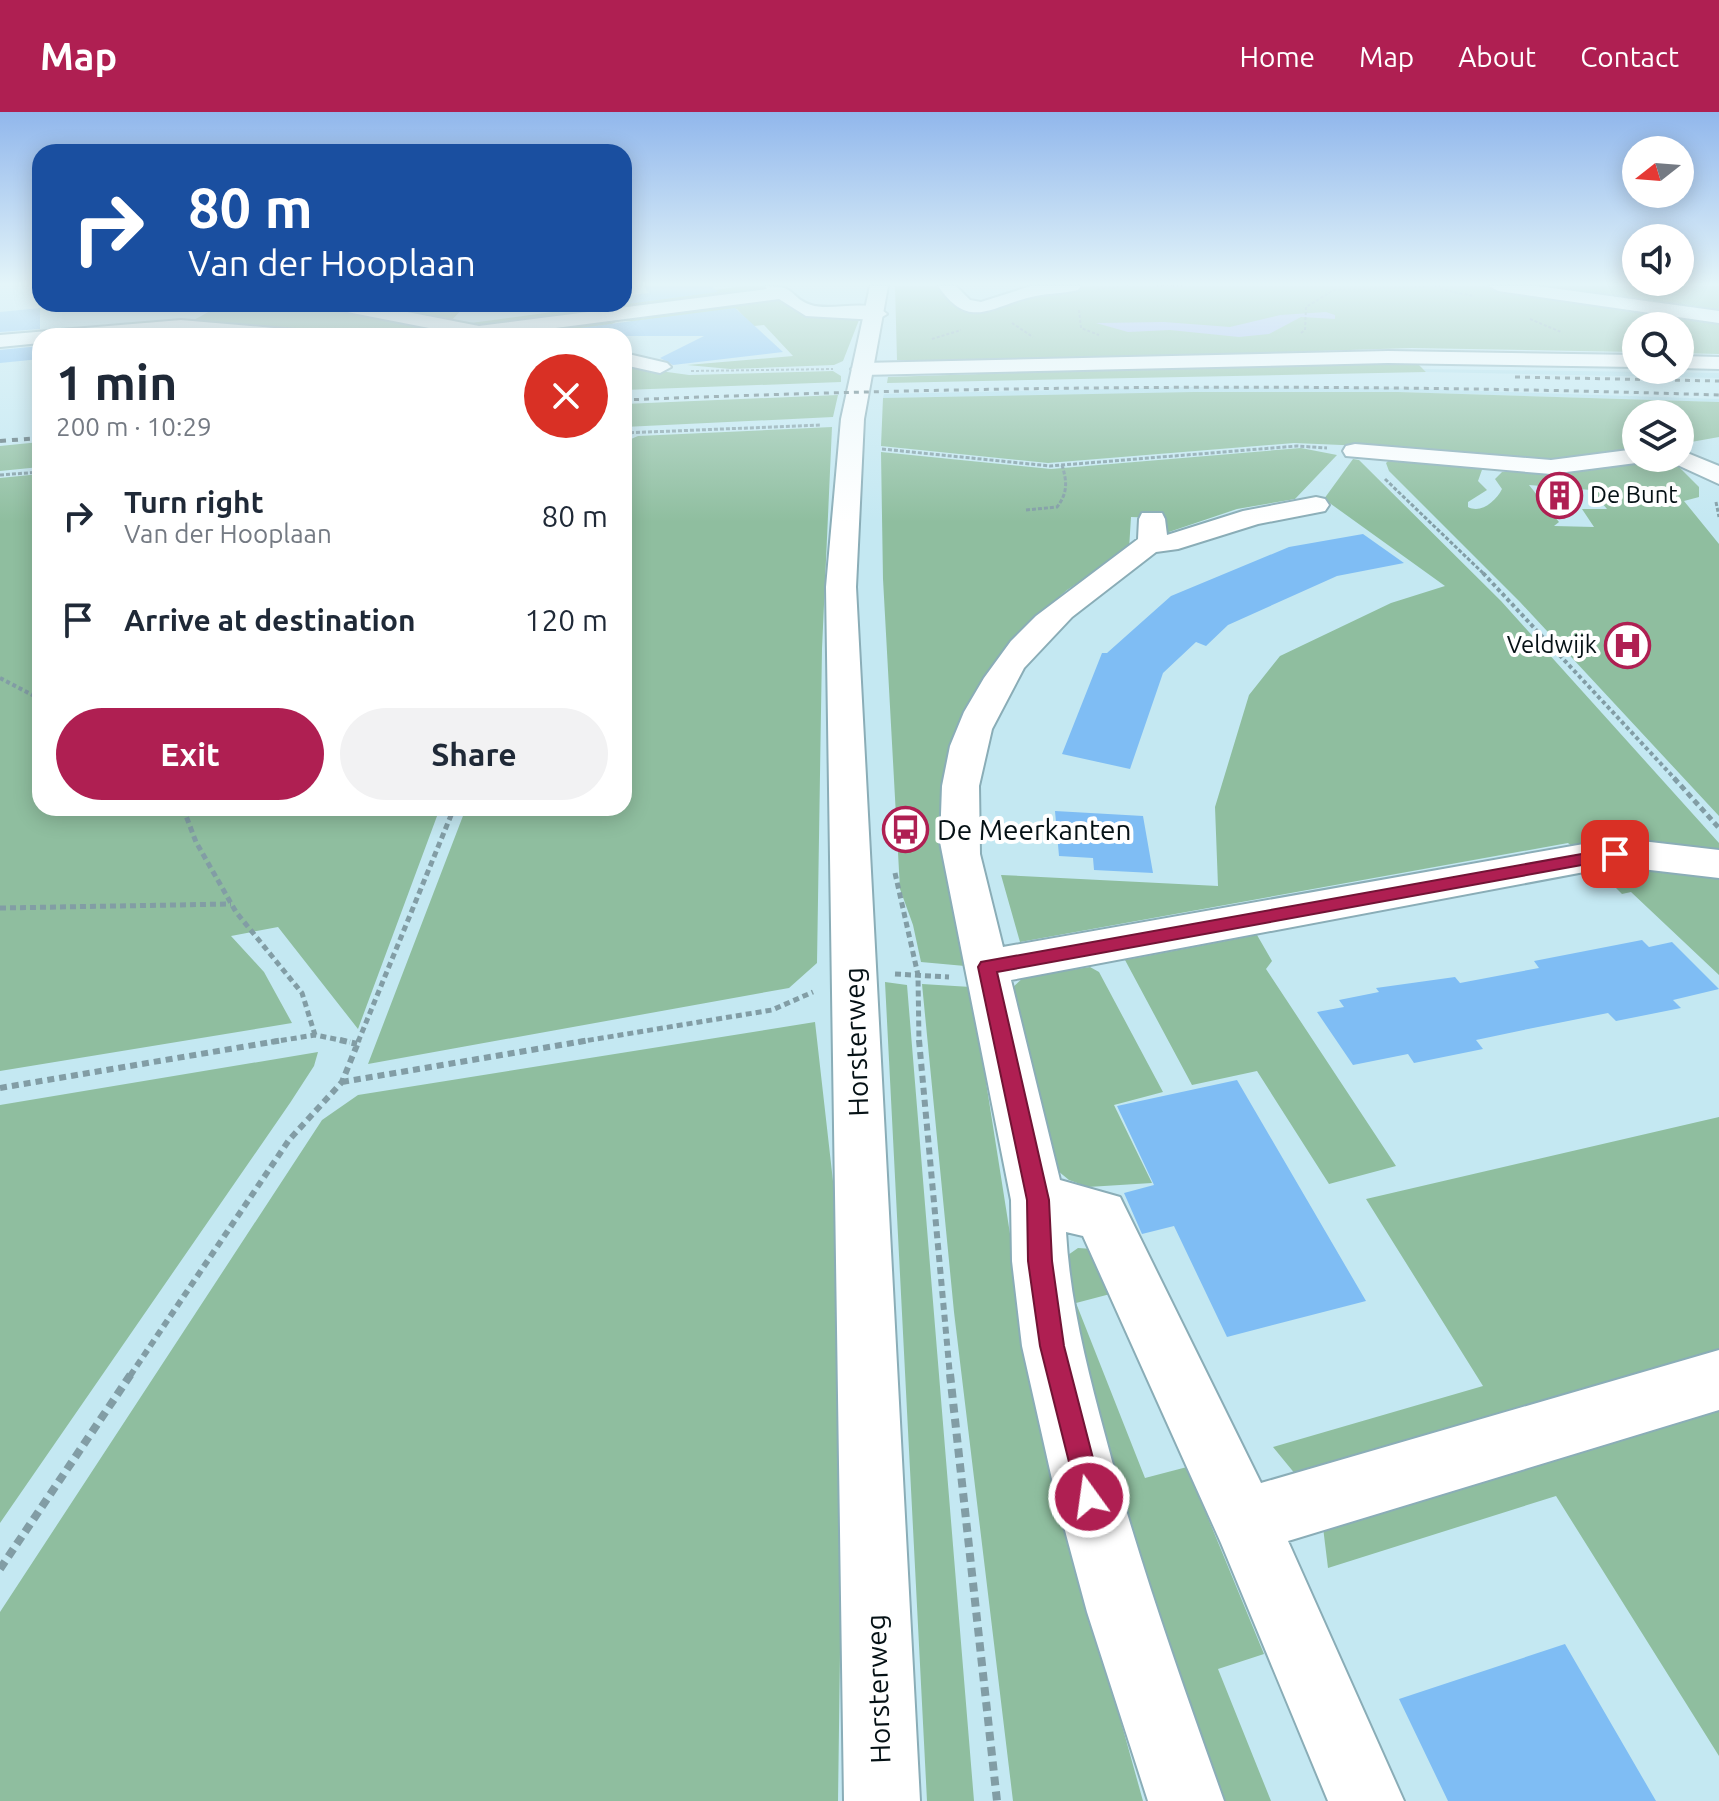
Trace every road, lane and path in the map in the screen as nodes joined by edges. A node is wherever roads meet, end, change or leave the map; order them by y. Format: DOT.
graph roads {
  1 [pos="650,365"];
  2 [pos="863,365"];
  3 [pos="1045,365"];
  4 [pos="660,367"];
  5 [pos="862,369"];
  6 [pos="852,423"];
  7 [pos="632,433"];
  8 [pos="1708,443"];
  9 [pos="1694,446"];
  10 [pos="1355,451"];
  11 [pos="1622,458"];
  12 [pos="1694,464"];
  13 [pos="1062,465"];
  14 [pos="32,473"];
  15 [pos="0,475"];
  16 [pos="1719,476"];
  17 [pos="1316,505"];
  18 [pos="1026,510"];
  19 [pos="0,678"];
  20 [pos="32,695"];
  21 [pos="186,816"];
  22 [pos="451,816"];
  23 [pos="1719,828"];
  24 [pos="1719,864"];
  25 [pos="232,904"];
  26 [pos="0,908"];
  27 [pos="987,967"];
  28 [pos="854,973"];
  29 [pos="918,975"];
  30 [pos="315,1035"];
  31 [pos="357,1044"];
  32 [pos="342,1082"];
  33 [pos="0,1088"];
  34 [pos="1038,1200"];
  35 [pos="1719,1380"];
  36 [pos="1245,1521"];
  37 [pos="0,1569"];
  38 [pos="882,1801"];
  39 [pos="1186,1801"];
  40 [pos="1366,1801"];
  1 -- 4 [label="street"];
  2 -- 5 [label="street, Horsterweg"];
  3 -- 5 [label="street"];
  4 -- 5 [label="path"];
  5 -- 6 [label="street, Horsterweg"];
  6 -- 7 [label="path"];
  6 -- 28 [label="street, Horsterweg"];
  8 -- 9 [label="street"];
  10 -- 11 [label="street"];
  10 -- 23 [label="path"];
  12 -- 16 [label="street"];
  13 -- 18 [label="path"];
  14 -- 15 [label="path"];
  17 -- 27 [label="street"];
  19 -- 20 [label="path"];
  21 -- 25 [label="path"];
  22 -- 31 [label="path"];
  24 -- 27 [label="street"];
  25 -- 26 [label="path"];
  25 -- 30 [label="path"];
  27 -- 34 [label="street"];
  28 -- 29 [label="path"];
  28 -- 32 [label="path"];
  28 -- 38 [label="street, Horsterweg"];
  30 -- 31 [label="path"];
  30 -- 33 [label="path"];
  31 -- 32 [label="path"];
  32 -- 37 [label="path"];
  34 -- 36 [label="street"];
  34 -- 39 [label="street"];
  35 -- 36 [label="street"];
  36 -- 40 [label="street"];
}
